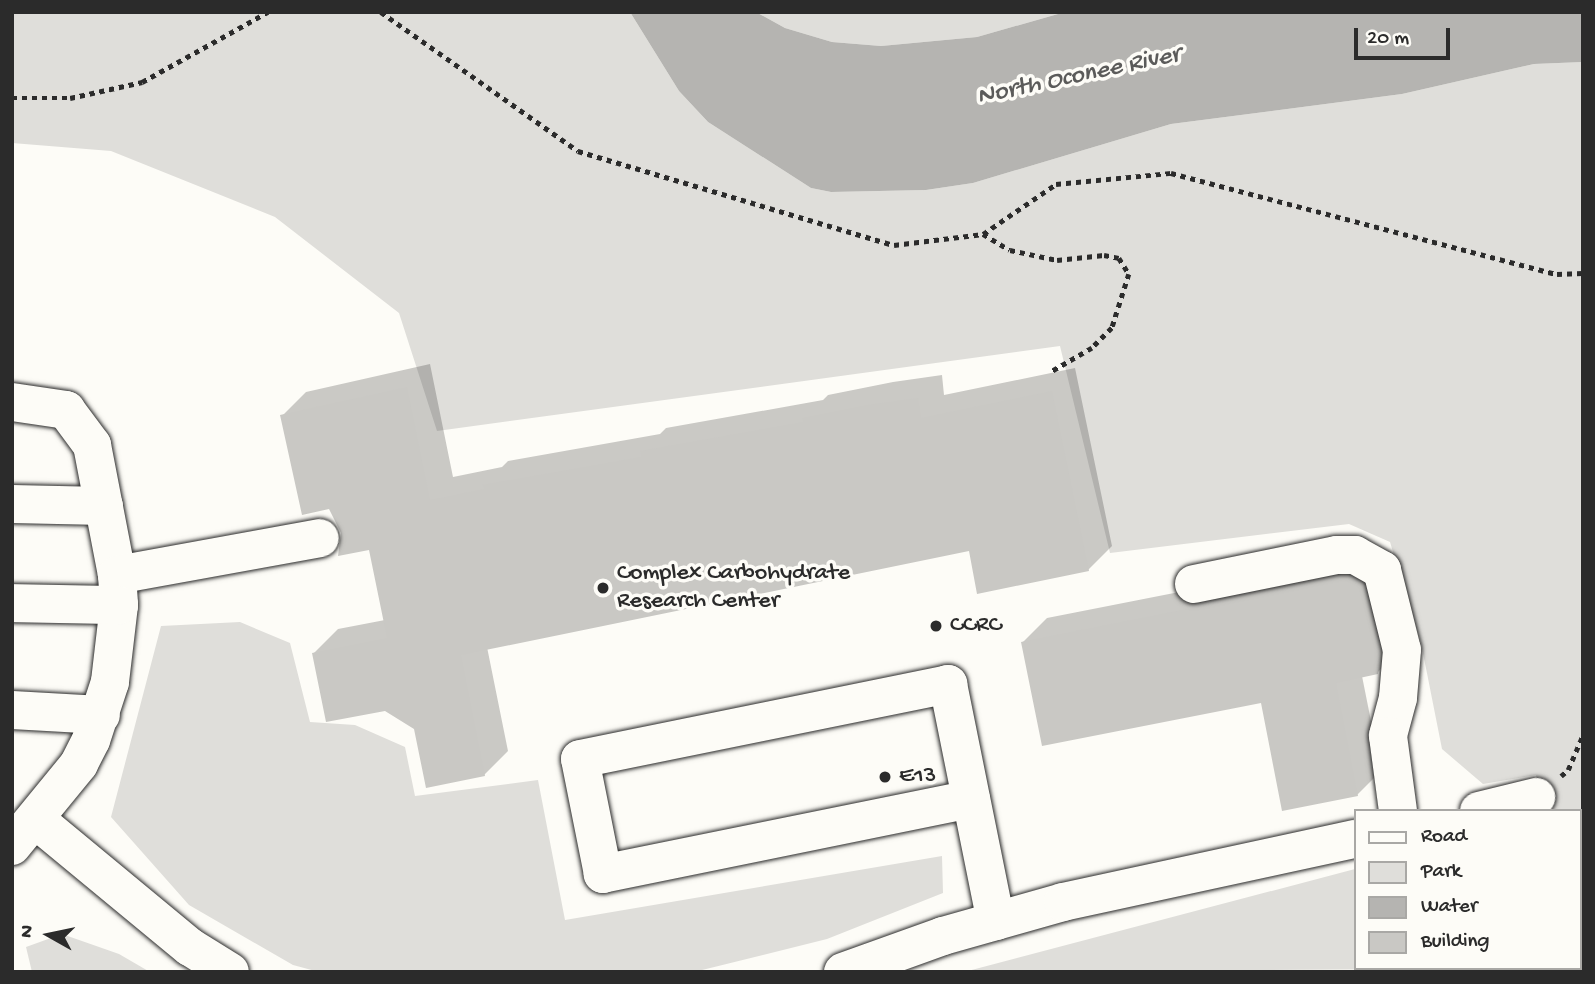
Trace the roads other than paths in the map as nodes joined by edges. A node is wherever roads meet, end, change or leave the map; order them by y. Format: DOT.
graph roads {
  1 [pos="12,402"];
  2 [pos="12,504"];
  3 [pos="104,506"];
  4 [pos="320,538"];
  5 [pos="1194,584"];
  6 [pos="118,590"];
  7 [pos="12,603"];
  8 [pos="12,710"];
  9 [pos="100,715"];
  10 [pos="1536,797"];
  11 [pos="971,799"];
  12 [pos="1398,809"];
  13 [pos="1487,809"];
  14 [pos="24,832"];
  15 [pos="1354,839"];
  16 [pos="996,921"];
  17 [pos="230,972"];
  18 [pos="843,972"];
  1 -- 3 [label="lane"];
  2 -- 3 [label="lane"];
  3 -- 6 [label="lane"];
  4 -- 6 [label="lane"];
  5 -- 12 [label="lane"];
  6 -- 7 [label="lane"];
  6 -- 9 [label="lane"];
  8 -- 9 [label="lane"];
  9 -- 14 [label="lane"];
  10 -- 13 [label="lane"];
  11 -- 11 [label="lane"];
  11 -- 16 [label="lane"];
  14 -- 17 [label="lane"];
  15 -- 16 [label="lane"];
  16 -- 18 [label="lane"];
}
